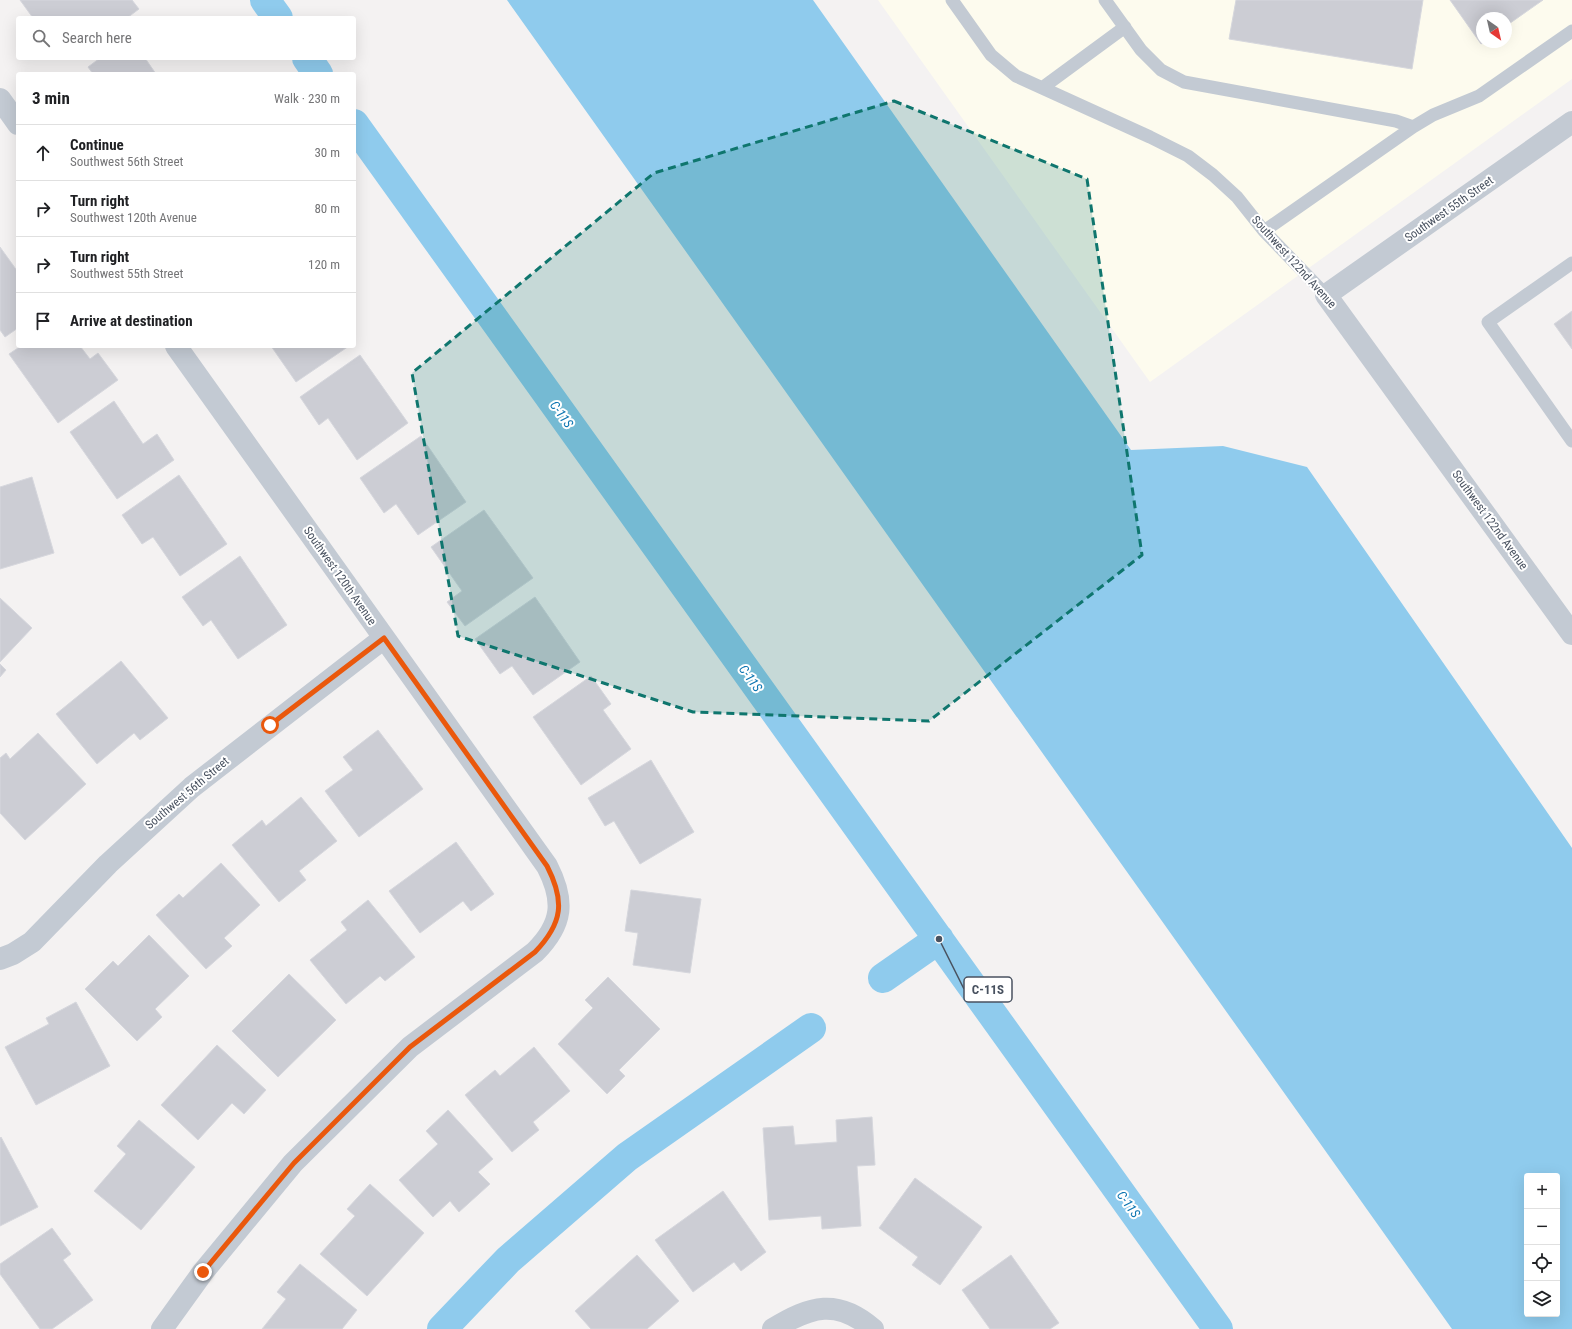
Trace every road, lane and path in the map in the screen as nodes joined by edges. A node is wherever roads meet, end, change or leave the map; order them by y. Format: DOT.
graph roads {
  1 [pos="952,0"];
  2 [pos="1105,0"];
  3 [pos="1125,27"];
  4 [pos="1572,31"];
  5 [pos="1042,88"];
  6 [pos="0,99"];
  7 [pos="16,121"];
  8 [pos="1572,122"];
  9 [pos="1413,127"];
  10 [pos="1264,231"];
  11 [pos="1572,263"];
  12 [pos="1326,295"];
  13 [pos="177,348"];
  14 [pos="1572,441"];
  15 [pos="1572,634"];
  16 [pos="384,638"];
  17 [pos="0,959"];
  18 [pos="162,1329"];
  19 [pos="773,1329"];
  20 [pos="873,1329"];
  1 -- 5 [label="lane, Southwest 122nd Avenue"];
  2 -- 3 [label="lane"];
  3 -- 5 [label="lane"];
  3 -- 9 [label="lane"];
  4 -- 9 [label="lane"];
  5 -- 10 [label="lane, Southwest 122nd Avenue"];
  6 -- 7 [label="street"];
  8 -- 12 [label="street, Southwest 55th Street"];
  9 -- 10 [label="lane"];
  10 -- 12 [label="lane, Southwest 122nd Avenue"];
  11 -- 14 [label="lane"];
  12 -- 15 [label="street, Southwest 122nd Avenue"];
  13 -- 16 [label="street, Southwest 120th Avenue"];
  16 -- 17 [label="street, Southwest 56th Street"];
  16 -- 18 [label="street, Southwest 120th Avenue"];
  19 -- 20 [label="street"];
}
